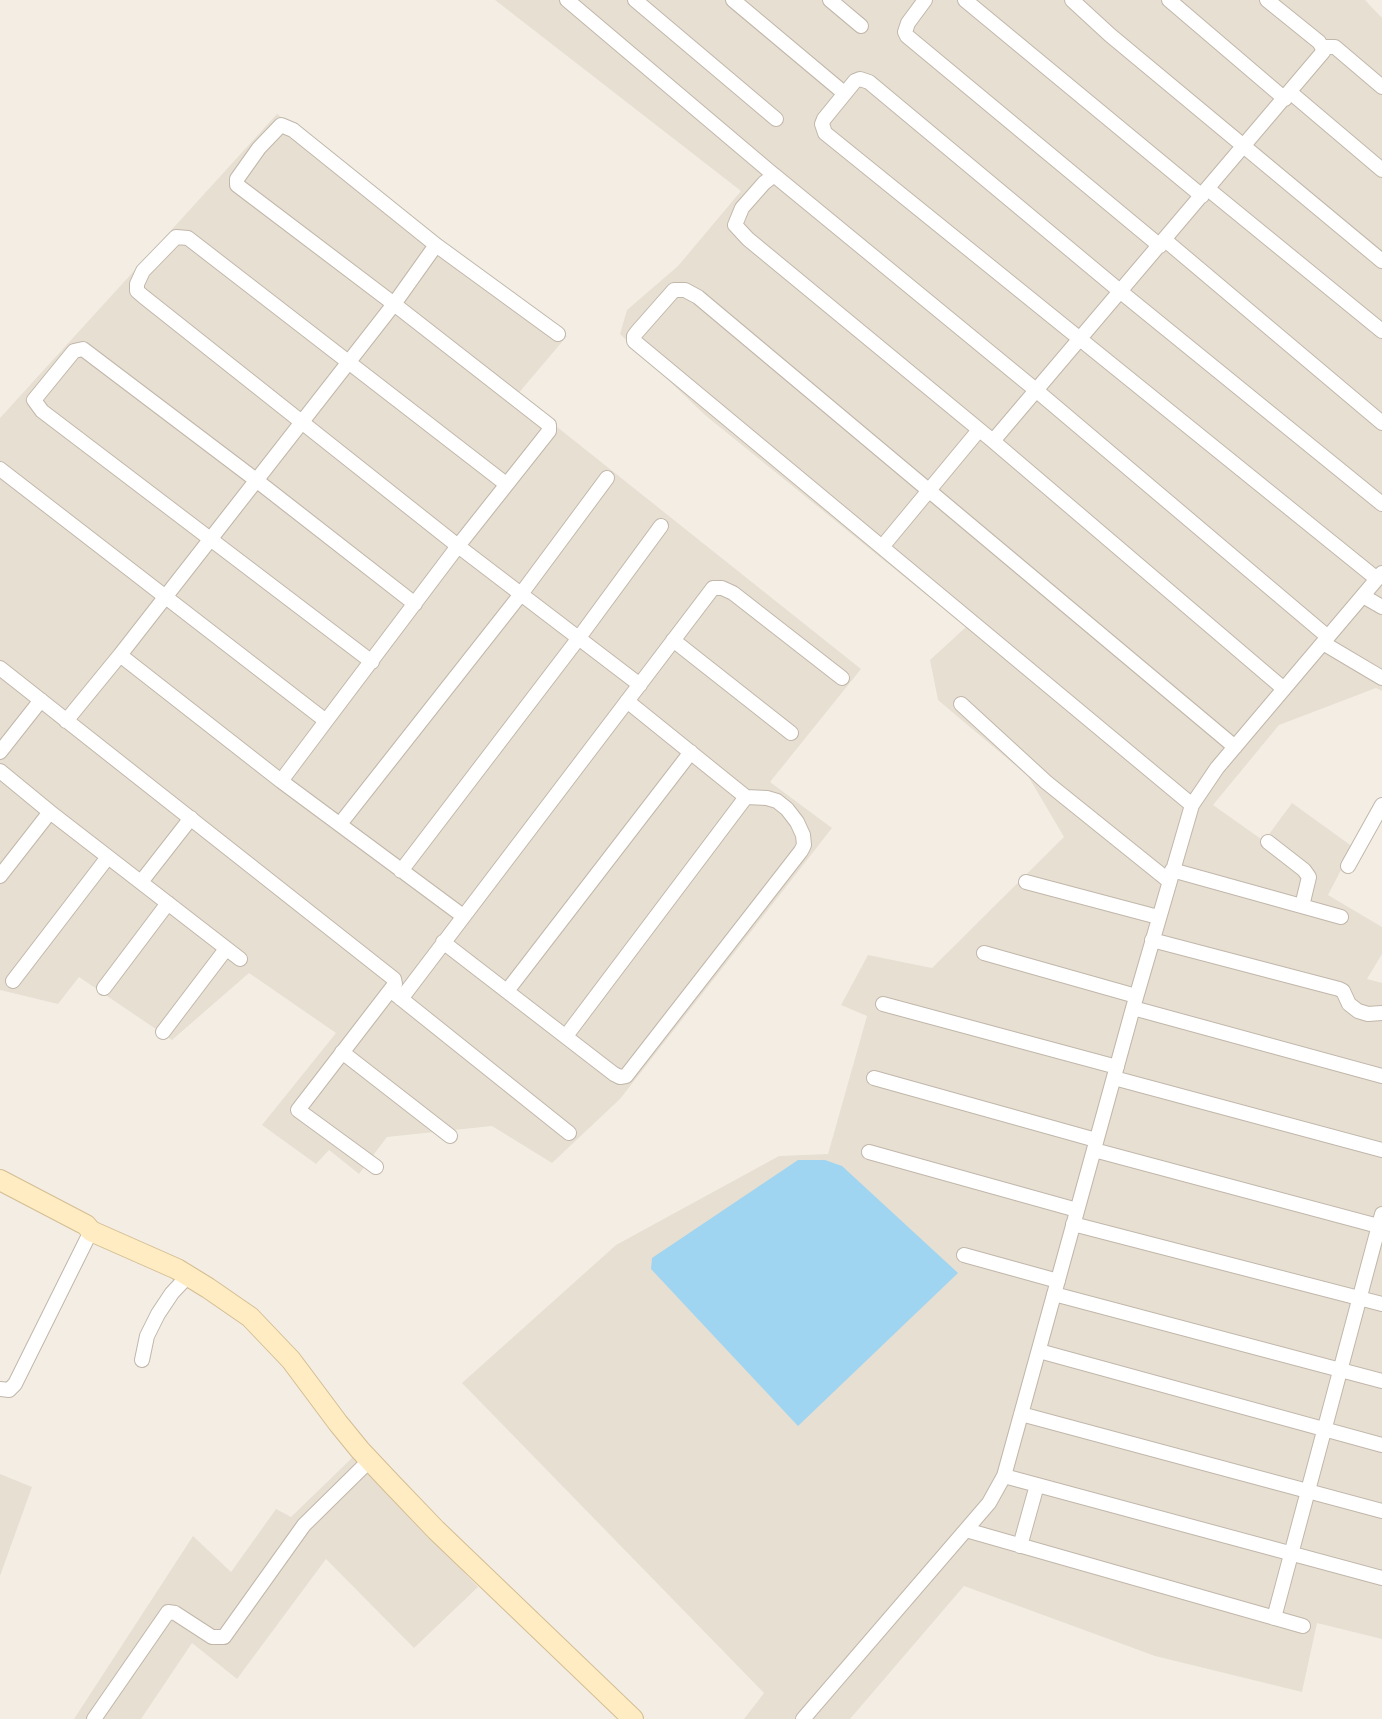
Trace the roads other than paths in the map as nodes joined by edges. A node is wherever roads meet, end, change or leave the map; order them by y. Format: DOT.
graph roads {
  1 [pos="567,0"];
  2 [pos="635,0"];
  3 [pos="733,0"];
  4 [pos="830,0"];
  5 [pos="925,0"];
  6 [pos="965,0"];
  7 [pos="1072,0"];
  8 [pos="1169,0"];
  9 [pos="1267,0"];
  10 [pos="861,26"];
  11 [pos="1322,48"];
  12 [pos="1382,87"];
  13 [pos="844,93"];
  14 [pos="1287,96"];
  15 [pos="776,118"];
  16 [pos="1244,146"];
  17 [pos="1382,170"];
  18 [pos="774,175"];
  19 [pos="1205,193"];
  20 [pos="1162,243"];
  21 [pos="436,244"];
  22 [pos="1382,261"];
  23 [pos="1121,292"];
  24 [pos="394,304"];
  25 [pos="1382,331"];
  26 [pos="558,334"];
  27 [pos="1082,338"];
  28 [pos="348,362"];
  29 [pos="1037,391"];
  30 [pos="302,422"];
  31 [pos="1382,423"];
  32 [pos="979,430"];
  33 [pos="993,441"];
  34 [pos="0,469"];
  35 [pos="607,478"];
  36 [pos="256,480"];
  37 [pos="506,484"];
  38 [pos="929,490"];
  39 [pos="1382,504"];
  40 [pos="661,526"];
  41 [pos="210,540"];
  42 [pos="458,546"];
  43 [pos="882,547"];
  44 [pos="1380,576"];
  45 [pos="521,594"];
  46 [pos="1363,596"];
  47 [pos="165,597"];
  48 [pos="415,603"];
  49 [pos="1382,607"];
  50 [pos="578,639"];
  51 [pos="673,640"];
  52 [pos="1325,640"];
  53 [pos="120,655"];
  54 [pos="372,662"];
  55 [pos="0,668"];
  56 [pos="842,678"];
  57 [pos="1382,678"];
  58 [pos="640,685"];
  59 [pos="1284,689"];
  60 [pos="41,700"];
  61 [pos="627,700"];
  62 [pos="961,704"];
  63 [pos="66,721"];
  64 [pos="326,721"];
  65 [pos="791,733"];
  66 [pos="1235,747"];
  67 [pos="0,752"];
  68 [pos="691,752"];
  69 [pos="0,771"];
  70 [pos="281,781"];
  71 [pos="746,797"];
  72 [pos="1192,804"];
  73 [pos="1382,805"];
  74 [pos="50,812"];
  75 [pos="191,818"];
  76 [pos="340,824"];
  77 [pos="1376,828"];
  78 [pos="1268,842"];
  79 [pos="108,857"];
  80 [pos="1348,866"];
  81 [pos="401,871"];
  82 [pos="0,876"];
  83 [pos="1170,876"];
  84 [pos="141,882"];
  85 [pos="1026,882"];
  86 [pos="168,903"];
  87 [pos="1302,906"];
  88 [pos="463,916"];
  89 [pos="1158,917"];
  90 [pos="1341,917"];
  91 [pos="1152,940"];
  92 [pos="443,942"];
  93 [pos="226,949"];
  94 [pos="984,953"];
  95 [pos="240,959"];
  96 [pos="14,981"];
  97 [pos="104,988"];
  98 [pos="507,990"];
  99 [pos="396,994"];
  100 [pos="1134,1002"];
  101 [pos="883,1004"];
  102 [pos="1382,1013"];
  103 [pos="163,1032"];
  104 [pos="566,1036"];
  105 [pos="342,1053"];
  106 [pos="1115,1072"];
  107 [pos="1382,1076"];
  108 [pos="874,1078"];
  109 [pos="568,1132"];
  110 [pos="450,1136"];
  111 [pos="1095,1145"];
  112 [pos="1382,1150"];
  113 [pos="868,1152"];
  114 [pos="376,1167"];
  115 [pos="0,1180"];
  116 [pos="1075,1217"];
  117 [pos="1381,1223"];
  118 [pos="91,1231"];
  119 [pos="964,1255"];
  120 [pos="188,1276"];
  121 [pos="1056,1287"];
  122 [pos="1360,1298"];
  123 [pos="1382,1304"];
  124 [pos="1039,1351"];
  125 [pos="142,1360"];
  126 [pos="1341,1370"];
  127 [pos="1382,1381"];
  128 [pos="0,1389"];
  129 [pos="1021,1414"];
  130 [pos="1325,1430"];
  131 [pos="1382,1445"];
  132 [pos="370,1460"];
  133 [pos="1004,1476"];
  134 [pos="1037,1485"];
  135 [pos="1309,1491"];
  136 [pos="1382,1511"];
  137 [pos="966,1530"];
  138 [pos="1020,1546"];
  139 [pos="1292,1554"];
  140 [pos="1382,1578"];
  141 [pos="1274,1618"];
  142 [pos="1303,1626"];
  143 [pos="94,1719"];
  144 [pos="633,1719"];
  145 [pos="803,1719"];
  1 -- 18 [label="street"];
  2 -- 15 [label="street"];
  3 -- 13 [label="street"];
  4 -- 10 [label="street"];
  5 -- 20 [label="street"];
  6 -- 19 [label="street"];
  7 -- 16 [label="street"];
  8 -- 14 [label="street"];
  9 -- 11 [label="street"];
  11 -- 12 [label="street"];
  11 -- 14 [label="street"];
  13 -- 23 [label="street"];
  13 -- 27 [label="street"];
  14 -- 16 [label="street"];
  14 -- 17 [label="street"];
  16 -- 19 [label="street"];
  16 -- 22 [label="street"];
  18 -- 29 [label="street"];
  18 -- 32 [label="street"];
  19 -- 20 [label="street"];
  19 -- 25 [label="street"];
  20 -- 23 [label="street"];
  20 -- 31 [label="street"];
  21 -- 24 [label="street"];
  21 -- 24 [label="street"];
  21 -- 26 [label="street"];
  23 -- 27 [label="street"];
  23 -- 39 [label="street"];
  24 -- 28 [label="street"];
  24 -- 37 [label="street"];
  27 -- 29 [label="street"];
  27 -- 44 [label="street"];
  28 -- 30 [label="street"];
  28 -- 30 [label="street"];
  28 -- 37 [label="street"];
  29 -- 33 [label="street"];
  29 -- 52 [label="street"];
  30 -- 36 [label="street"];
  30 -- 42 [label="street"];
  32 -- 33 [label="street"];
  32 -- 38 [label="street"];
  33 -- 59 [label="street"];
  34 -- 47 [label="street"];
  35 -- 45 [label="street"];
  36 -- 41 [label="street"];
  36 -- 41 [label="street"];
  36 -- 48 [label="street"];
  37 -- 42 [label="street"];
  38 -- 43 [label="street"];
  38 -- 43 [label="street"];
  38 -- 66 [label="street"];
  40 -- 50 [label="street"];
  41 -- 47 [label="street"];
  41 -- 54 [label="street"];
  42 -- 45 [label="street"];
  42 -- 48 [label="street"];
  43 -- 72 [label="street"];
  44 -- 46 [label="street"];
  45 -- 50 [label="street"];
  45 -- 76 [label="street"];
  46 -- 49 [label="street"];
  46 -- 52 [label="street"];
  47 -- 53 [label="street"];
  47 -- 64 [label="street"];
  48 -- 54 [label="street"];
  50 -- 58 [label="street"];
  50 -- 81 [label="street"];
  51 -- 56 [label="street"];
  51 -- 58 [label="street"];
  51 -- 65 [label="street"];
  52 -- 57 [label="street"];
  52 -- 59 [label="street"];
  53 -- 63 [label="street"];
  53 -- 70 [label="street"];
  54 -- 64 [label="street"];
  55 -- 60 [label="street"];
  58 -- 61 [label="street"];
  59 -- 66 [label="street"];
  60 -- 63 [label="street"];
  60 -- 67 [label="street"];
  61 -- 68 [label="street"];
  61 -- 88 [label="street"];
  62 -- 83 [label="street"];
  63 -- 75 [label="street"];
  64 -- 70 [label="street"];
  66 -- 72 [label="street"];
  68 -- 71 [label="street"];
  68 -- 98 [label="street"];
  69 -- 74 [label="street"];
  70 -- 76 [label="street"];
  71 -- 104 [label="street"];
  71 -- 104 [label="street"];
  72 -- 83 [label="street"];
  73 -- 77 [label="street"];
  74 -- 79 [label="street"];
  74 -- 82 [label="street"];
  75 -- 84 [label="street"];
  75 -- 99 [label="street"];
  76 -- 81 [label="street"];
  77 -- 80 [label="street"];
  78 -- 87 [label="street"];
  79 -- 84 [label="street"];
  79 -- 96 [label="street"];
  81 -- 88 [label="street"];
  83 -- 87 [label="street"];
  83 -- 89 [label="street"];
  84 -- 86 [label="street"];
  85 -- 89 [label="street"];
  86 -- 93 [label="street"];
  86 -- 97 [label="street"];
  87 -- 90 [label="street"];
  88 -- 92 [label="street"];
  89 -- 91 [label="street"];
  91 -- 100 [label="street"];
  91 -- 102 [label="street"];
  92 -- 98 [label="street"];
  92 -- 99 [label="street"];
  93 -- 95 [label="street"];
  93 -- 103 [label="street"];
  94 -- 100 [label="street"];
  98 -- 104 [label="street"];
  99 -- 105 [label="street"];
  99 -- 109 [label="street"];
  100 -- 106 [label="street"];
  100 -- 107 [label="street"];
  101 -- 106 [label="street"];
  105 -- 110 [label="street"];
  105 -- 114 [label="street"];
  106 -- 111 [label="street"];
  106 -- 112 [label="street"];
  108 -- 111 [label="street"];
  111 -- 116 [label="street"];
  111 -- 117 [label="street"];
  113 -- 116 [label="street"];
  115 -- 118 [label="street"];
  116 -- 121 [label="street"];
  116 -- 122 [label="street"];
  117 -- 122 [label="street"];
  118 -- 120 [label="street"];
  118 -- 128 [label="street"];
  119 -- 121 [label="street"];
  120 -- 125 [label="street"];
  120 -- 132 [label="street"];
  121 -- 124 [label="street"];
  121 -- 126 [label="street"];
  122 -- 123 [label="street"];
  122 -- 126 [label="street"];
  124 -- 129 [label="street"];
  124 -- 130 [label="street"];
  126 -- 127 [label="street"];
  126 -- 130 [label="street"];
  129 -- 133 [label="street"];
  129 -- 135 [label="street"];
  130 -- 131 [label="street"];
  130 -- 135 [label="street"];
  132 -- 143 [label="street"];
  132 -- 144 [label="street"];
  133 -- 134 [label="street"];
  133 -- 137 [label="street"];
  134 -- 138 [label="street"];
  134 -- 139 [label="street"];
  135 -- 136 [label="street"];
  135 -- 139 [label="street"];
  137 -- 138 [label="street"];
  137 -- 145 [label="street"];
  138 -- 141 [label="street"];
  139 -- 140 [label="street"];
  139 -- 141 [label="street"];
  141 -- 142 [label="street"];
}
